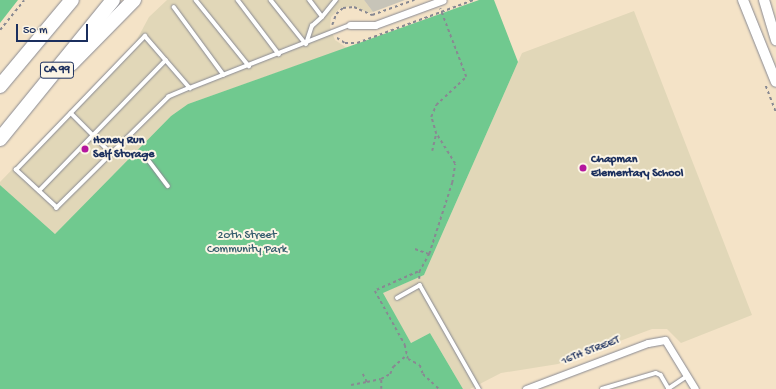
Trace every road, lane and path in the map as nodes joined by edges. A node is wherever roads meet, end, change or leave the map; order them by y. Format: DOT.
graph roads {
  1 [pos="24,0"];
  2 [pos="64,0"];
  3 [pos="72,0"];
  4 [pos="113,0"];
  5 [pos="134,0"];
  6 [pos="196,0"];
  7 [pos="238,0"];
  8 [pos="271,0"];
  9 [pos="309,0"];
  10 [pos="336,0"];
  11 [pos="443,0"];
  12 [pos="473,0"];
  13 [pos="743,0"];
  14 [pos="764,0"];
  15 [pos="174,7"];
  16 [pos="441,12"];
  17 [pos="322,17"];
  18 [pos="350,25"];
  19 [pos="774,28"];
  20 [pos="0,30"];
  21 [pos="44,32"];
  22 [pos="386,32"];
  23 [pos="776,40"];
  24 [pos="306,44"];
  25 [pos="279,54"];
  26 [pos="166,60"];
  27 [pos="249,66"];
  28 [pos="224,75"];
  29 [pos="776,82"];
  30 [pos="44,85"];
  31 [pos="0,86"];
  32 [pos="190,88"];
  33 [pos="71,113"];
  34 [pos="436,134"];
  35 [pos="93,135"];
  36 [pos="0,139"];
  37 [pos="432,151"];
  38 [pos="112,154"];
  39 [pos="147,158"];
  40 [pos="168,186"];
  41 [pos="39,191"];
  42 [pos="415,249"];
  43 [pos="429,254"];
  44 [pos="397,298"];
  45 [pos="407,355"];
  46 [pos="363,374"];
  47 [pos="687,376"];
  48 [pos="381,379"];
  49 [pos="367,382"];
  50 [pos="351,385"];
  51 [pos="381,389"];
  52 [pos="439,389"];
  53 [pos="479,389"];
  54 [pos="526,389"];
  55 [pos="602,389"];
  56 [pos="668,389"];
  57 [pos="695,389"];
  1 -- 20 [label="path"];
  2 -- 21 [label="highway"];
  3 -- 21 [label="highway, CA 99"];
  4 -- 30 [label="highway, CA 99"];
  5 -- 30 [label="highway"];
  6 -- 27 [label="lane"];
  7 -- 25 [label="lane"];
  8 -- 24 [label="lane"];
  9 -- 17 [label="lane"];
  10 -- 17 [label="lane"];
  11 -- 18 [label="street"];
  12 -- 16 [label="path"];
  13 -- 29 [label="street"];
  14 -- 19 [label="street"];
  15 -- 28 [label="lane"];
  16 -- 22 [label="path"];
  16 -- 34 [label="path"];
  17 -- 24 [label="lane"];
  18 -- 24 [label="lane"];
  19 -- 23 [label="street"];
  21 -- 31 [label="highway, CA 99"];
  24 -- 25 [label="lane"];
  25 -- 27 [label="lane"];
  26 -- 32 [label="lane"];
  26 -- 33 [label="lane"];
  26 -- 35 [label="lane"];
  27 -- 28 [label="lane"];
  28 -- 32 [label="lane"];
  30 -- 36 [label="highway, CA 99"];
  32 -- 38 [label="lane"];
  33 -- 35 [label="lane"];
  33 -- 41 [label="lane"];
  34 -- 37 [label="path"];
  34 -- 43 [label="path"];
  35 -- 38 [label="lane"];
  35 -- 41 [label="lane"];
  38 -- 41 [label="lane"];
  39 -- 40 [label="lane"];
  42 -- 43 [label="path"];
  43 -- 45 [label="path"];
  44 -- 53 [label="lane"];
  45 -- 48 [label="path"];
  45 -- 52 [label="path"];
  46 -- 49 [label="path"];
  47 -- 54 [label="street, 16TH STREET"];
  47 -- 56 [label="lane"];
  47 -- 57 [label="street"];
  48 -- 49 [label="path"];
  48 -- 51 [label="path"];
  49 -- 50 [label="path"];
  55 -- 56 [label="lane"];
}
